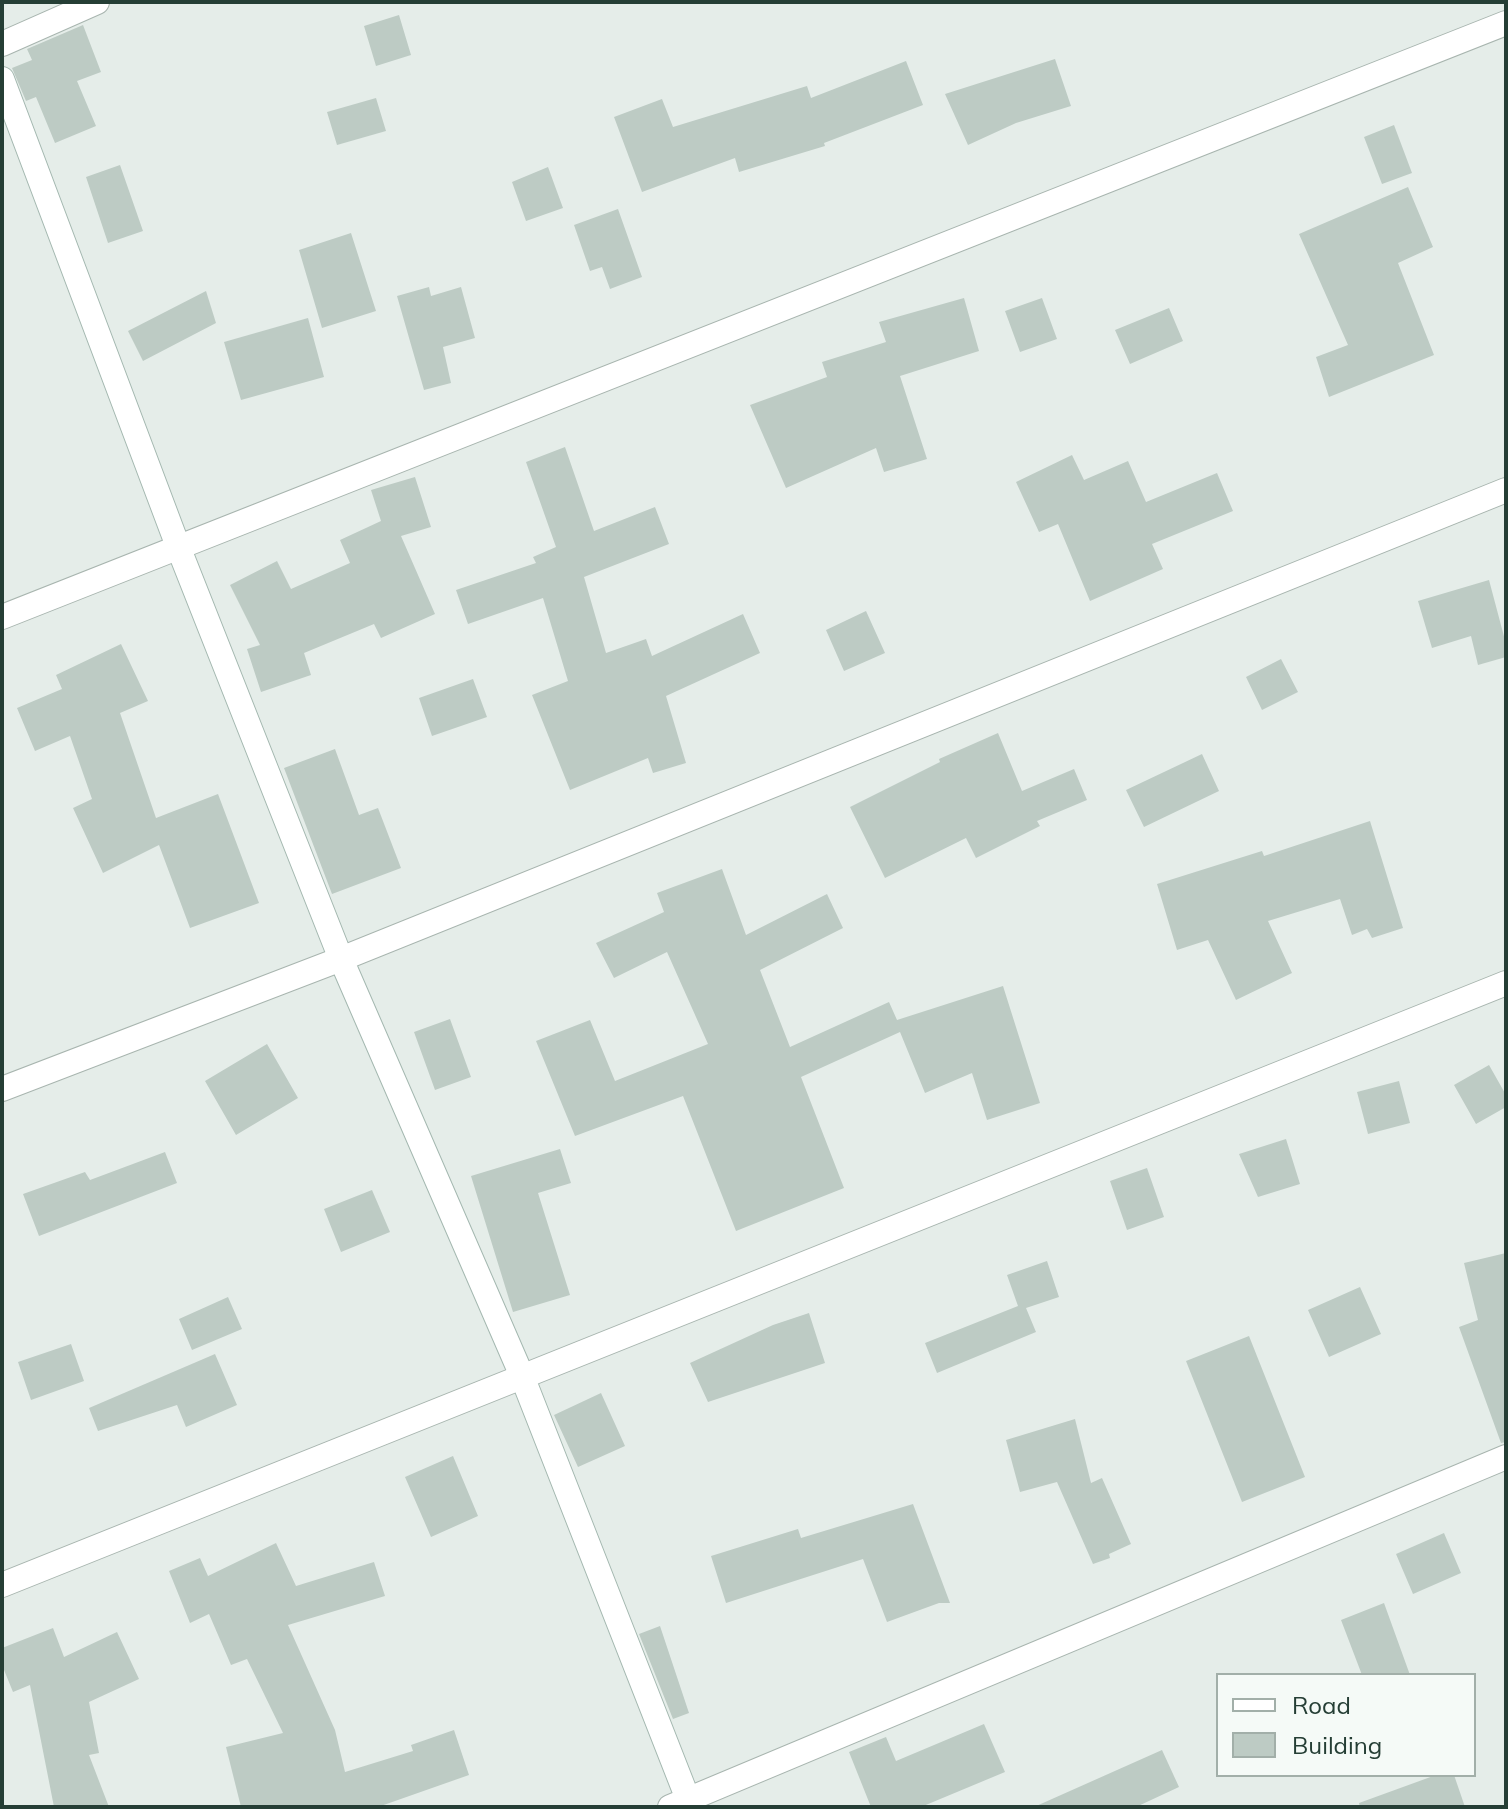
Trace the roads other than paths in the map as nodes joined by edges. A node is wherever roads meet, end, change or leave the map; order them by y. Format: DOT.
graph roads {
  1 [pos="97,2"];
  2 [pos="1506,23"];
  3 [pos="2,44"];
  4 [pos="2,79"];
  5 [pos="1506,490"];
  6 [pos="179,549"];
  7 [pos="2,617"];
  8 [pos="341,959"];
  9 [pos="1506,983"];
  10 [pos="2,1089"];
  11 [pos="522,1376"];
  12 [pos="1506,1457"];
  13 [pos="2,1585"];
  14 [pos="683,1804"];
  1 -- 3 [label="street"];
  2 -- 6 [label="street"];
  4 -- 6 [label="street"];
  5 -- 8 [label="street"];
  6 -- 7 [label="street"];
  6 -- 8 [label="street"];
  8 -- 10 [label="street"];
  8 -- 11 [label="street"];
  9 -- 11 [label="street"];
  11 -- 13 [label="street"];
  11 -- 14 [label="street"];
  12 -- 14 [label="street"];
}
